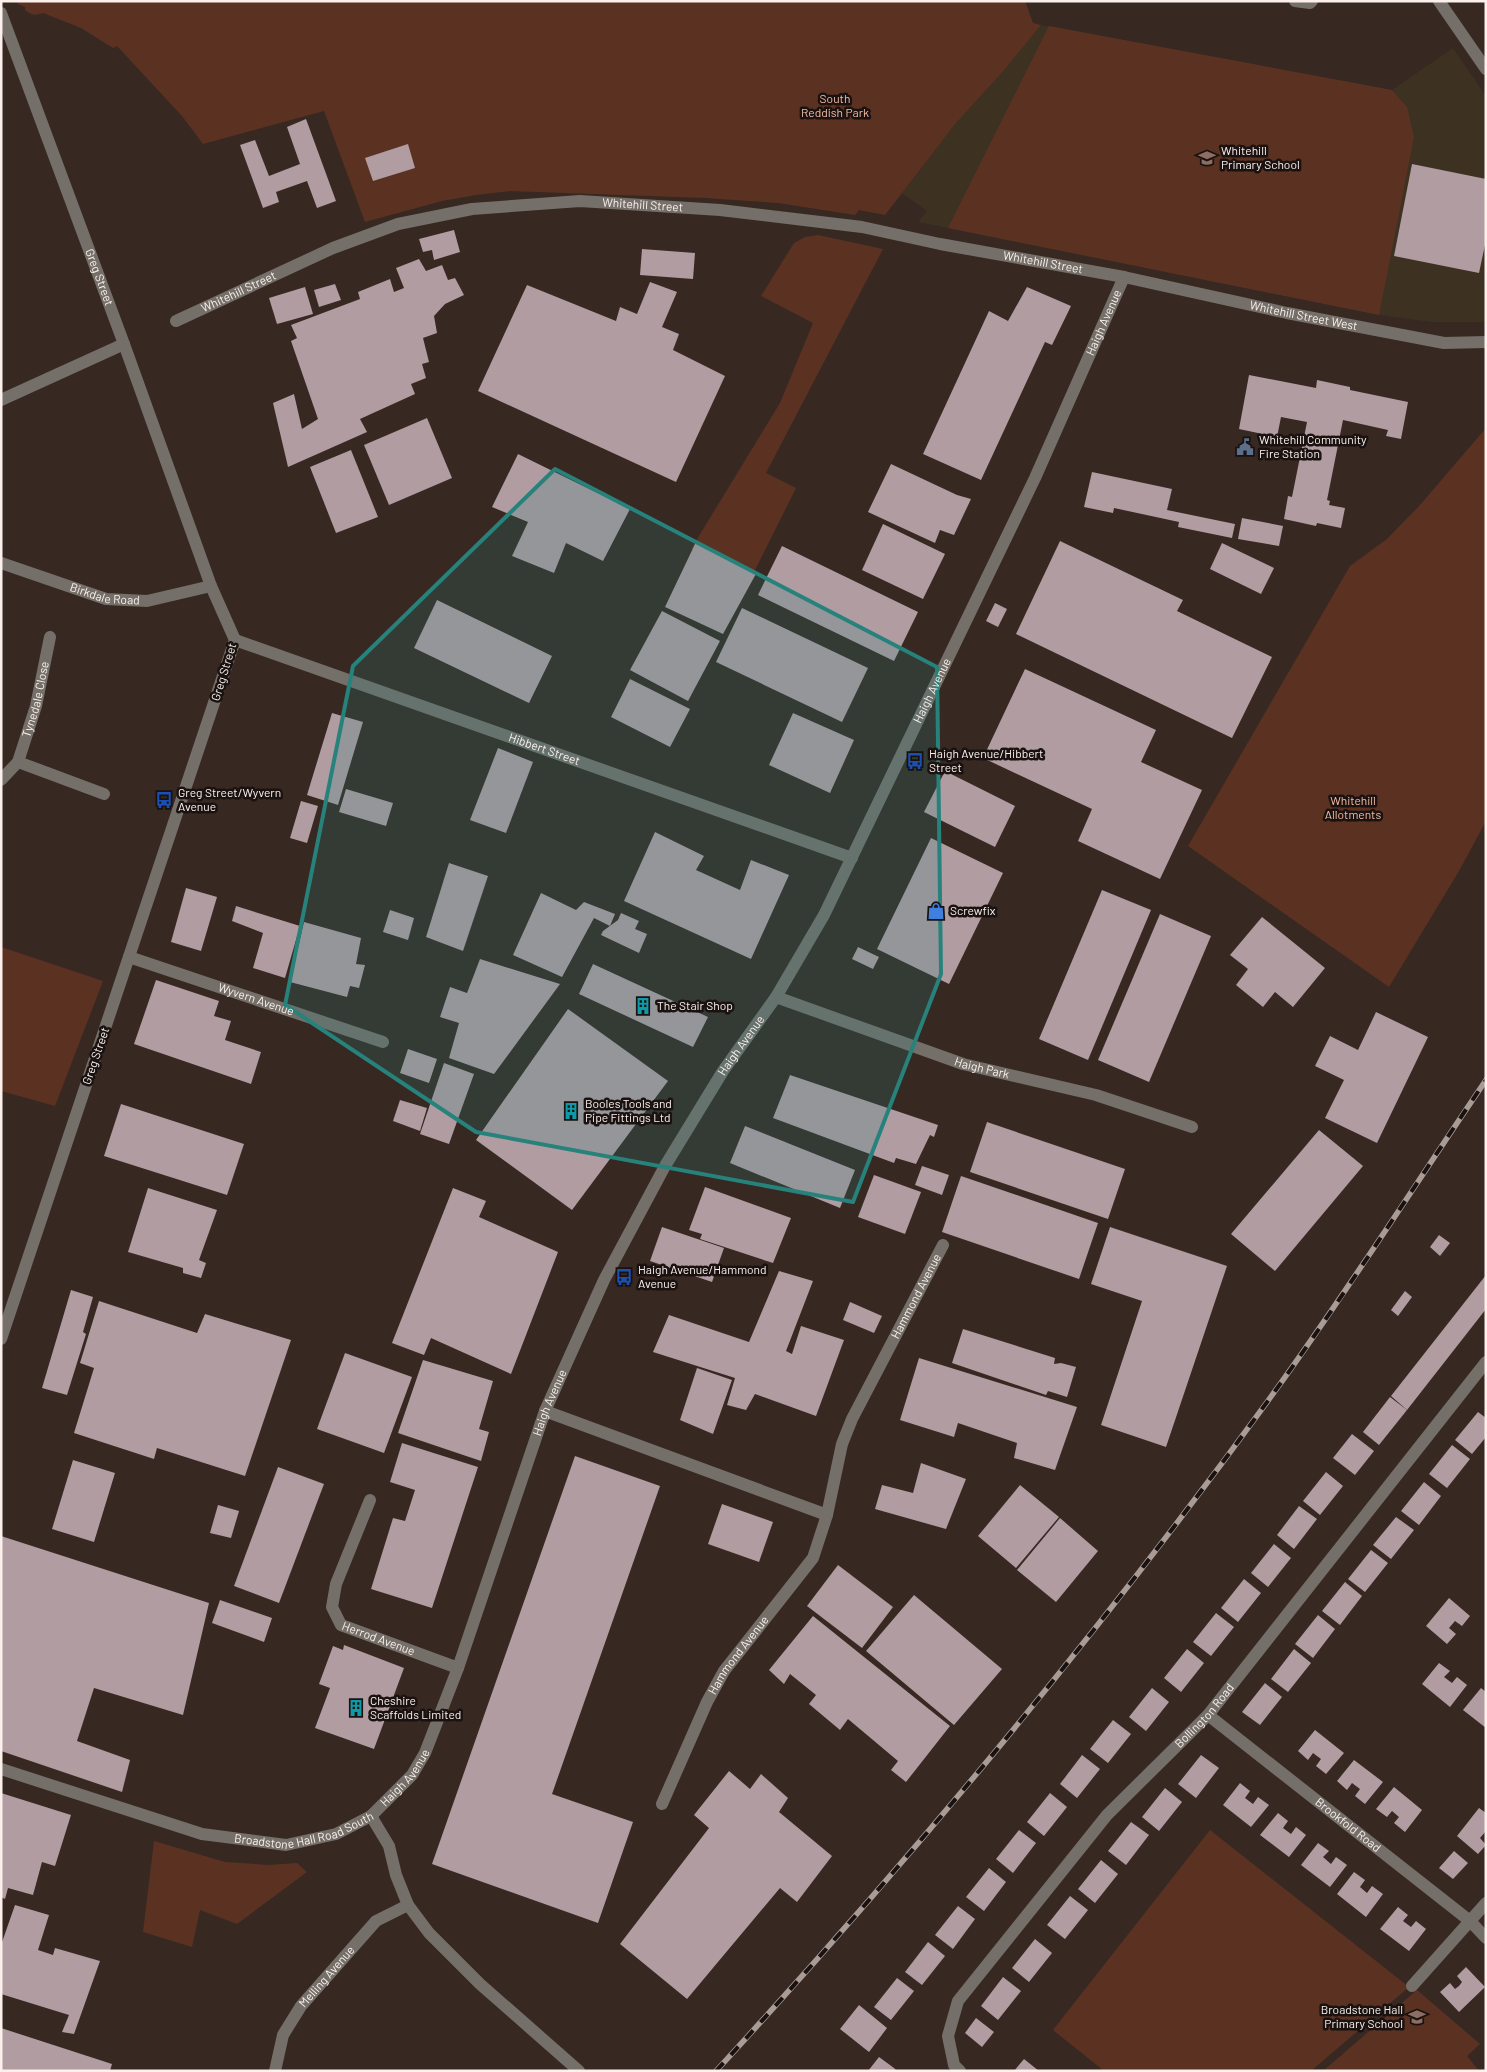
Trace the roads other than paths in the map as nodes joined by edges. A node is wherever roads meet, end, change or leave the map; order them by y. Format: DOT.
graph roads {
  1 [pos="1295,1"];
  2 [pos="1312,1"];
  3 [pos="1440,1"];
  4 [pos="1,13"];
  5 [pos="1486,69"];
  6 [pos="1124,277"];
  7 [pos="176,321"];
  8 [pos="1486,342"];
  9 [pos="124,344"];
  10 [pos="1,400"];
  11 [pos="1,562"];
  12 [pos="211,586"];
  13 [pos="50,636"];
  14 [pos="235,640"];
  15 [pos="18,762"];
  16 [pos="1,780"];
  17 [pos="104,794"];
  18 [pos="852,858"];
  19 [pos="129,957"];
  20 [pos="776,996"];
  21 [pos="383,1042"];
  22 [pos="1192,1127"];
  23 [pos="943,1245"];
  24 [pos="1,1339"];
  25 [pos="1485,1365"];
  26 [pos="545,1410"];
  27 [pos="370,1500"];
  28 [pos="826,1515"];
  29 [pos="458,1668"];
  30 [pos="1208,1715"];
  31 [pos="1,1769"];
  32 [pos="662,1804"];
  33 [pos="371,1816"];
  34 [pos="1486,1903"];
  35 [pos="408,1905"];
  36 [pos="1470,1921"];
  37 [pos="1486,1938"];
  38 [pos="1412,1986"];
  39 [pos="275,2071"];
  40 [pos="579,2071"];
  41 [pos="960,2071"];
  1 -- 2 [label="street"];
  3 -- 5 [label="street"];
  4 -- 9 [label="street, Greg Street"];
  6 -- 7 [label="street, Whitehill Street"];
  6 -- 8 [label="street, Whitehill Street West"];
  6 -- 18 [label="street, Haigh Avenue"];
  9 -- 10 [label="street"];
  9 -- 12 [label="street, Greg Street"];
  11 -- 12 [label="street, Birkdale Road"];
  12 -- 14 [label="street, Greg Street"];
  13 -- 15 [label="street, Tynedale Close"];
  14 -- 18 [label="street, Hibbert Street"];
  14 -- 19 [label="street, Greg Street"];
  15 -- 16 [label="street, Tynedale Close"];
  15 -- 17 [label="street"];
  18 -- 20 [label="street, Haigh Avenue"];
  19 -- 21 [label="street, Wyvern Avenue"];
  19 -- 24 [label="street, Greg Street"];
  20 -- 22 [label="street, Haigh Park"];
  20 -- 26 [label="street, Haigh Avenue"];
  23 -- 28 [label="street, Hammond Avenue"];
  25 -- 30 [label="street, Bollington Road"];
  26 -- 28 [label="street"];
  26 -- 29 [label="street, Haigh Avenue"];
  27 -- 29 [label="street, Herrod Avenue"];
  28 -- 32 [label="street, Hammond Avenue"];
  29 -- 33 [label="street, Haigh Avenue"];
  30 -- 36 [label="street, Brookfold Road"];
  30 -- 41 [label="street, Bollington Road"];
  31 -- 33 [label="street, Broadstone Hall Road South"];
  33 -- 35 [label="street, Broadstone Hall Road South"];
  34 -- 36 [label="street"];
  35 -- 39 [label="street, Melling Avenue"];
  35 -- 40 [label="street, Broadstone Hall Road South"];
  36 -- 37 [label="street, Brookfold Road"];
  36 -- 38 [label="street"];
}
